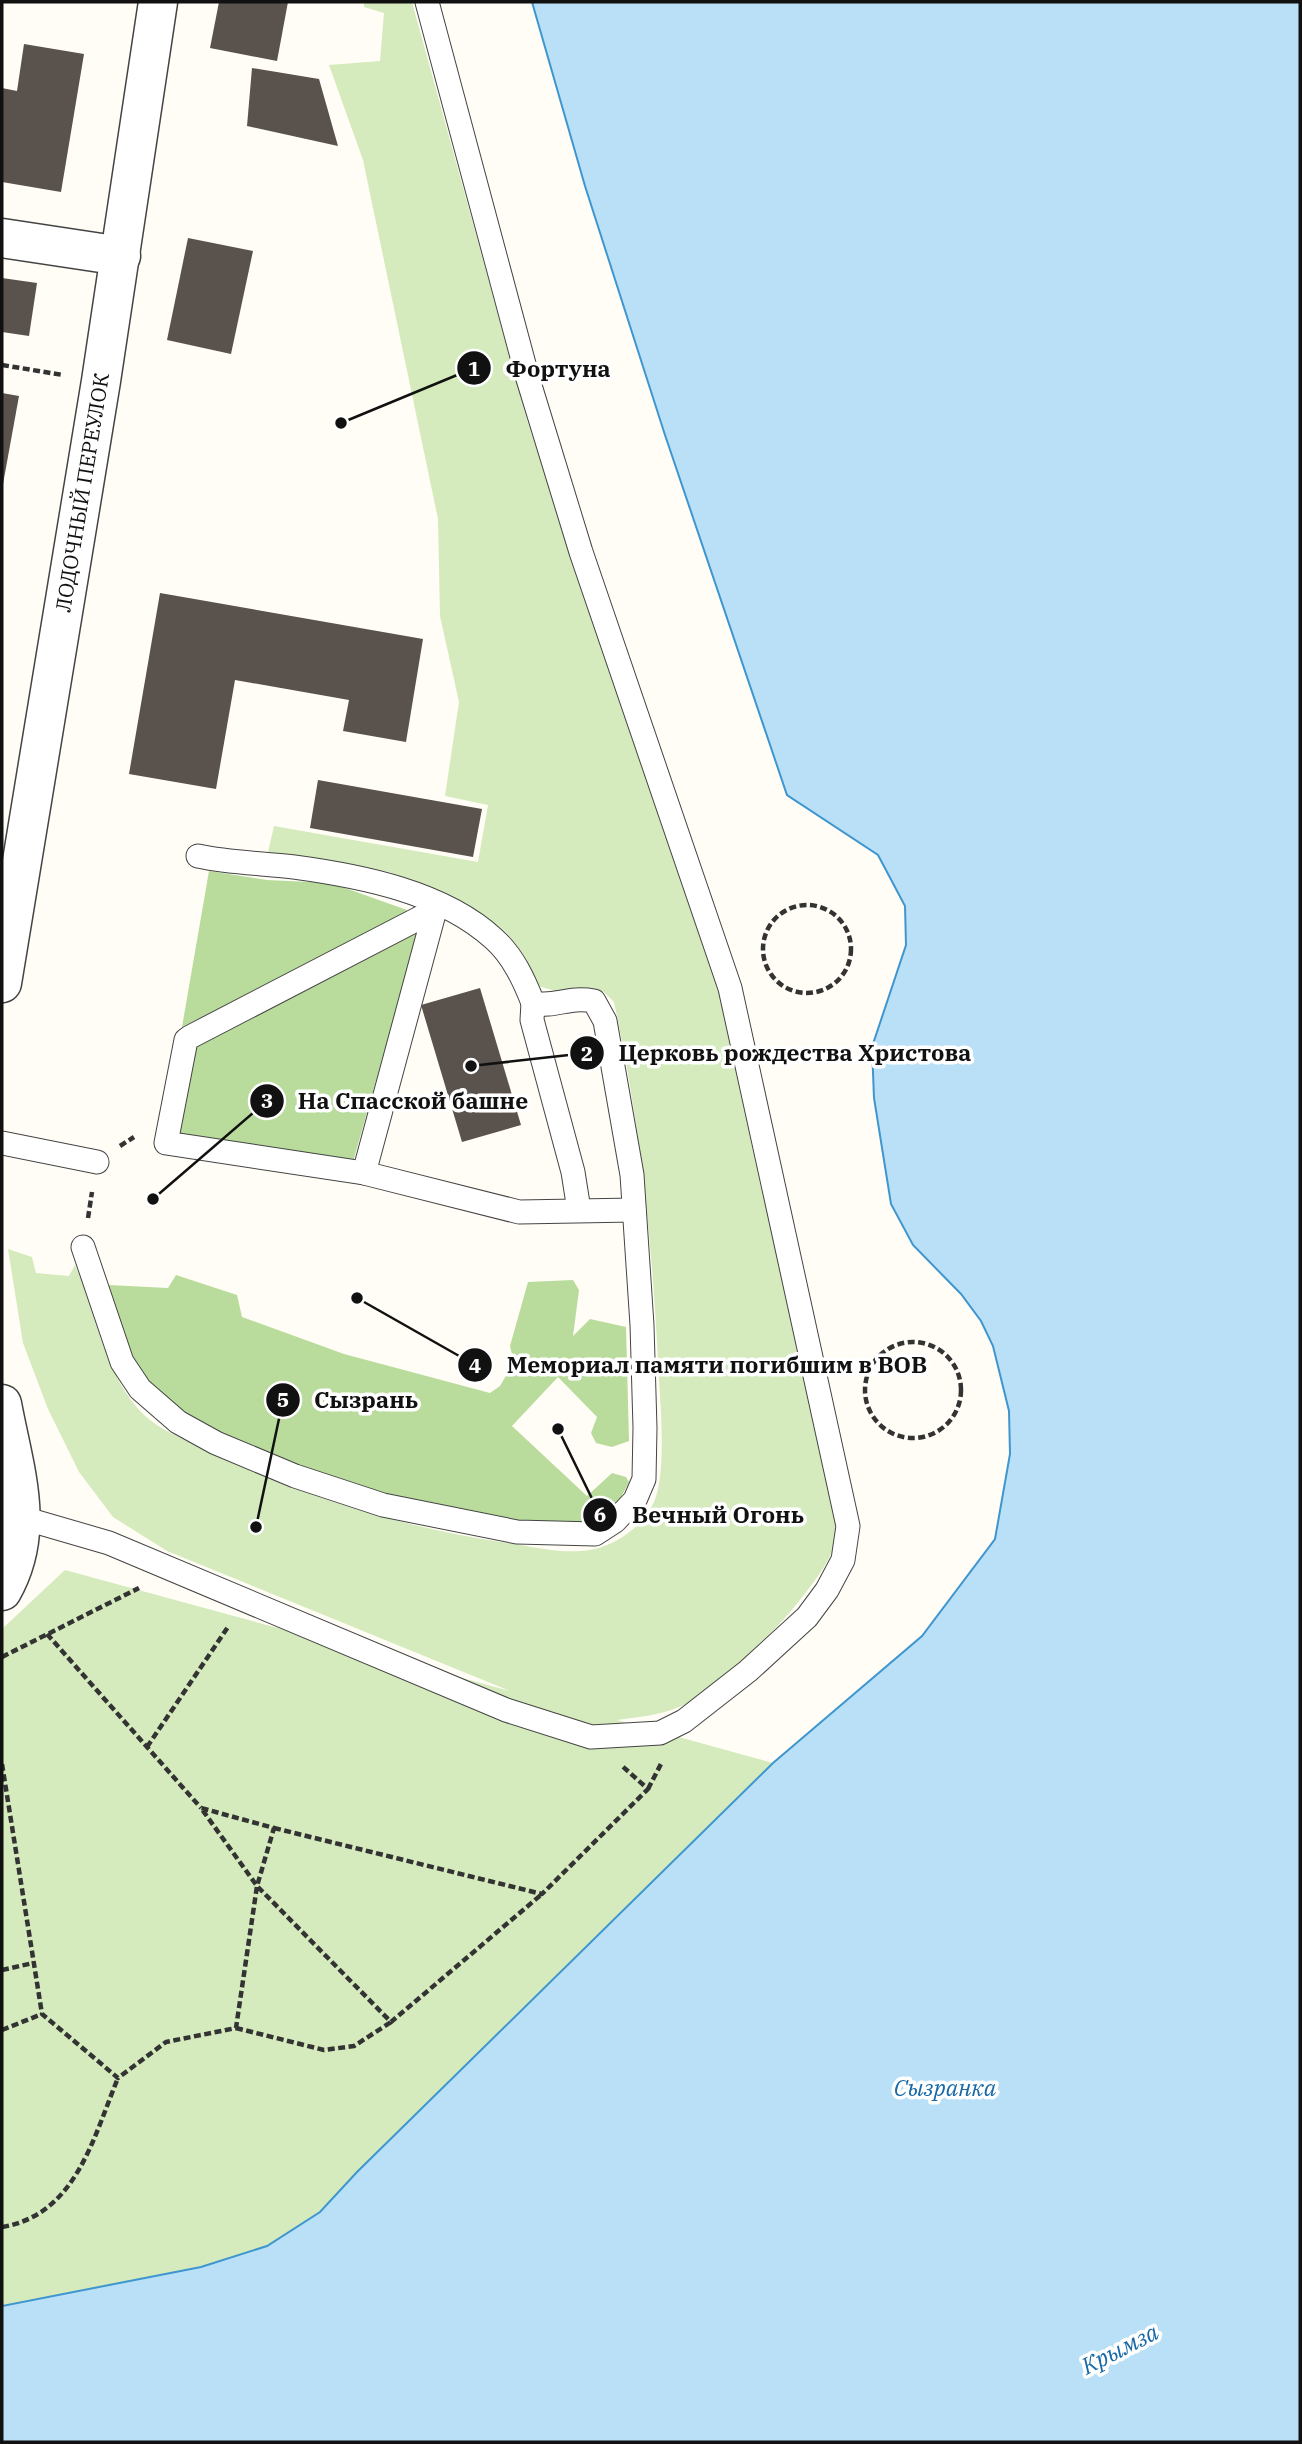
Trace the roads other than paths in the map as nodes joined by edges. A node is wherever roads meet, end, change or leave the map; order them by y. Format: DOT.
graph roads {
  1 [pos="158,2"];
  2 [pos="427,2"];
  3 [pos="2,238"];
  4 [pos="121,256"];
  5 [pos="198,856"];
  6 [pos="436,907"];
  7 [pos="2,984"];
  8 [pos="533,1003"];
  9 [pos="2,1143"];
  10 [pos="97,1162"];
  11 [pos="364,1174"];
  12 [pos="579,1210"];
  13 [pos="634,1210"];
  14 [pos="83,1247"];
  15 [pos="2,1404"];
  16 [pos="23,1518"];
  17 [pos="2,1591"];
  1 -- 4 [label="street, ЛОДОЧНЫЙ ПЕРЕУЛОК"];
  2 -- 16 [label="lane"];
  3 -- 4 [label="street"];
  4 -- 7 [label="street, ЛОДОЧНЫЙ ПЕРЕУЛОК"];
  5 -- 6 [label="lane"];
  6 -- 8 [label="lane"];
  6 -- 11 [label="lane"];
  6 -- 11 [label="lane"];
  8 -- 12 [label="lane"];
  8 -- 13 [label="lane"];
  9 -- 10 [label="lane"];
  11 -- 12 [label="lane"];
  12 -- 13 [label="lane"];
  13 -- 14 [label="lane"];
  15 -- 16 [label="street"];
  16 -- 17 [label="street"];
}
